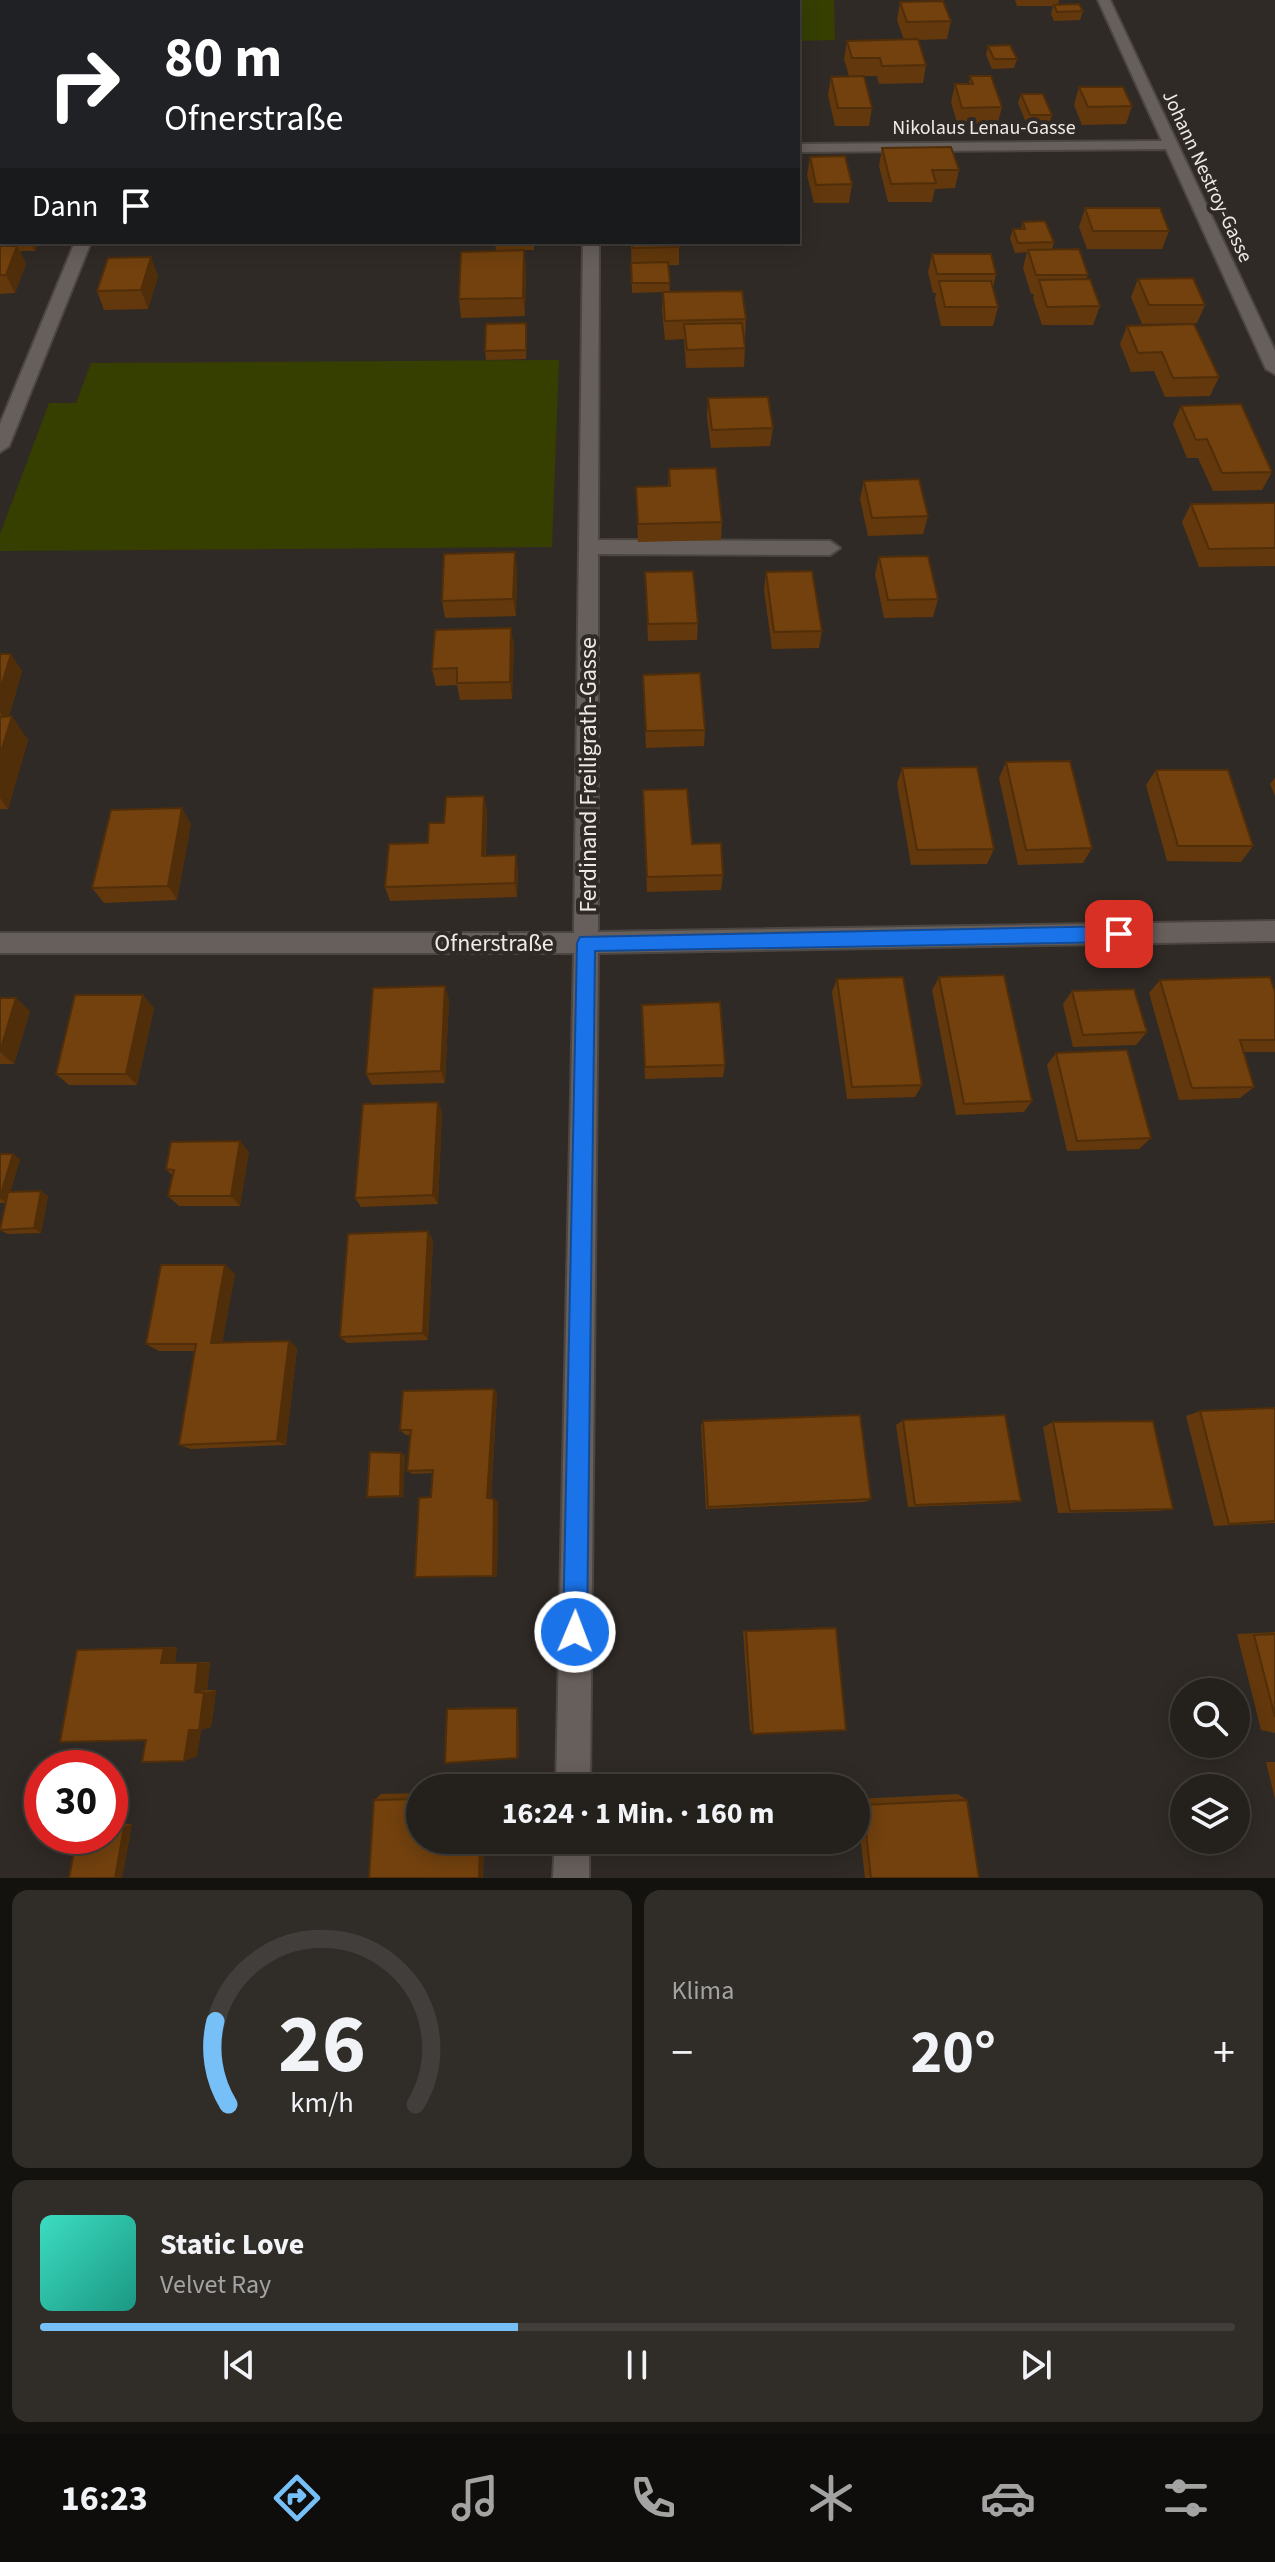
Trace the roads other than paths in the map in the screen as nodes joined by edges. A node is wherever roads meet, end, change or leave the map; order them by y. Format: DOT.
graph roads {
  1 [pos="1104,0"];
  2 [pos="1171,145"];
  3 [pos="800,148"];
  4 [pos="82,244"];
  5 [pos="591,244"];
  6 [pos="1275,369"];
  7 [pos="0,446"];
  8 [pos="589,547"];
  9 [pos="830,548"];
  10 [pos="1275,931"];
  11 [pos="0,943"];
  12 [pos="586,943"];
  13 [pos="573,1774"];
  14 [pos="572,1854"];
  15 [pos="571,1878"];
  1 -- 2 [label="street, Johann Nestroy-Gasse"];
  2 -- 3 [label="street, Nikolaus Lenau-Gasse"];
  2 -- 6 [label="street, Johann Nestroy-Gasse"];
  4 -- 7 [label="street"];
  5 -- 8 [label="street, Ferdinand Freiligrath-Gasse"];
  8 -- 9 [label="street"];
  8 -- 12 [label="street, Ferdinand Freiligrath-Gasse"];
  10 -- 12 [label="street, Ofnerstraße"];
  11 -- 12 [label="street, Ofnerstraße"];
  12 -- 13 [label="street, Ferdinand Freiligrath-Gasse"];
  14 -- 15 [label="street"];
}
